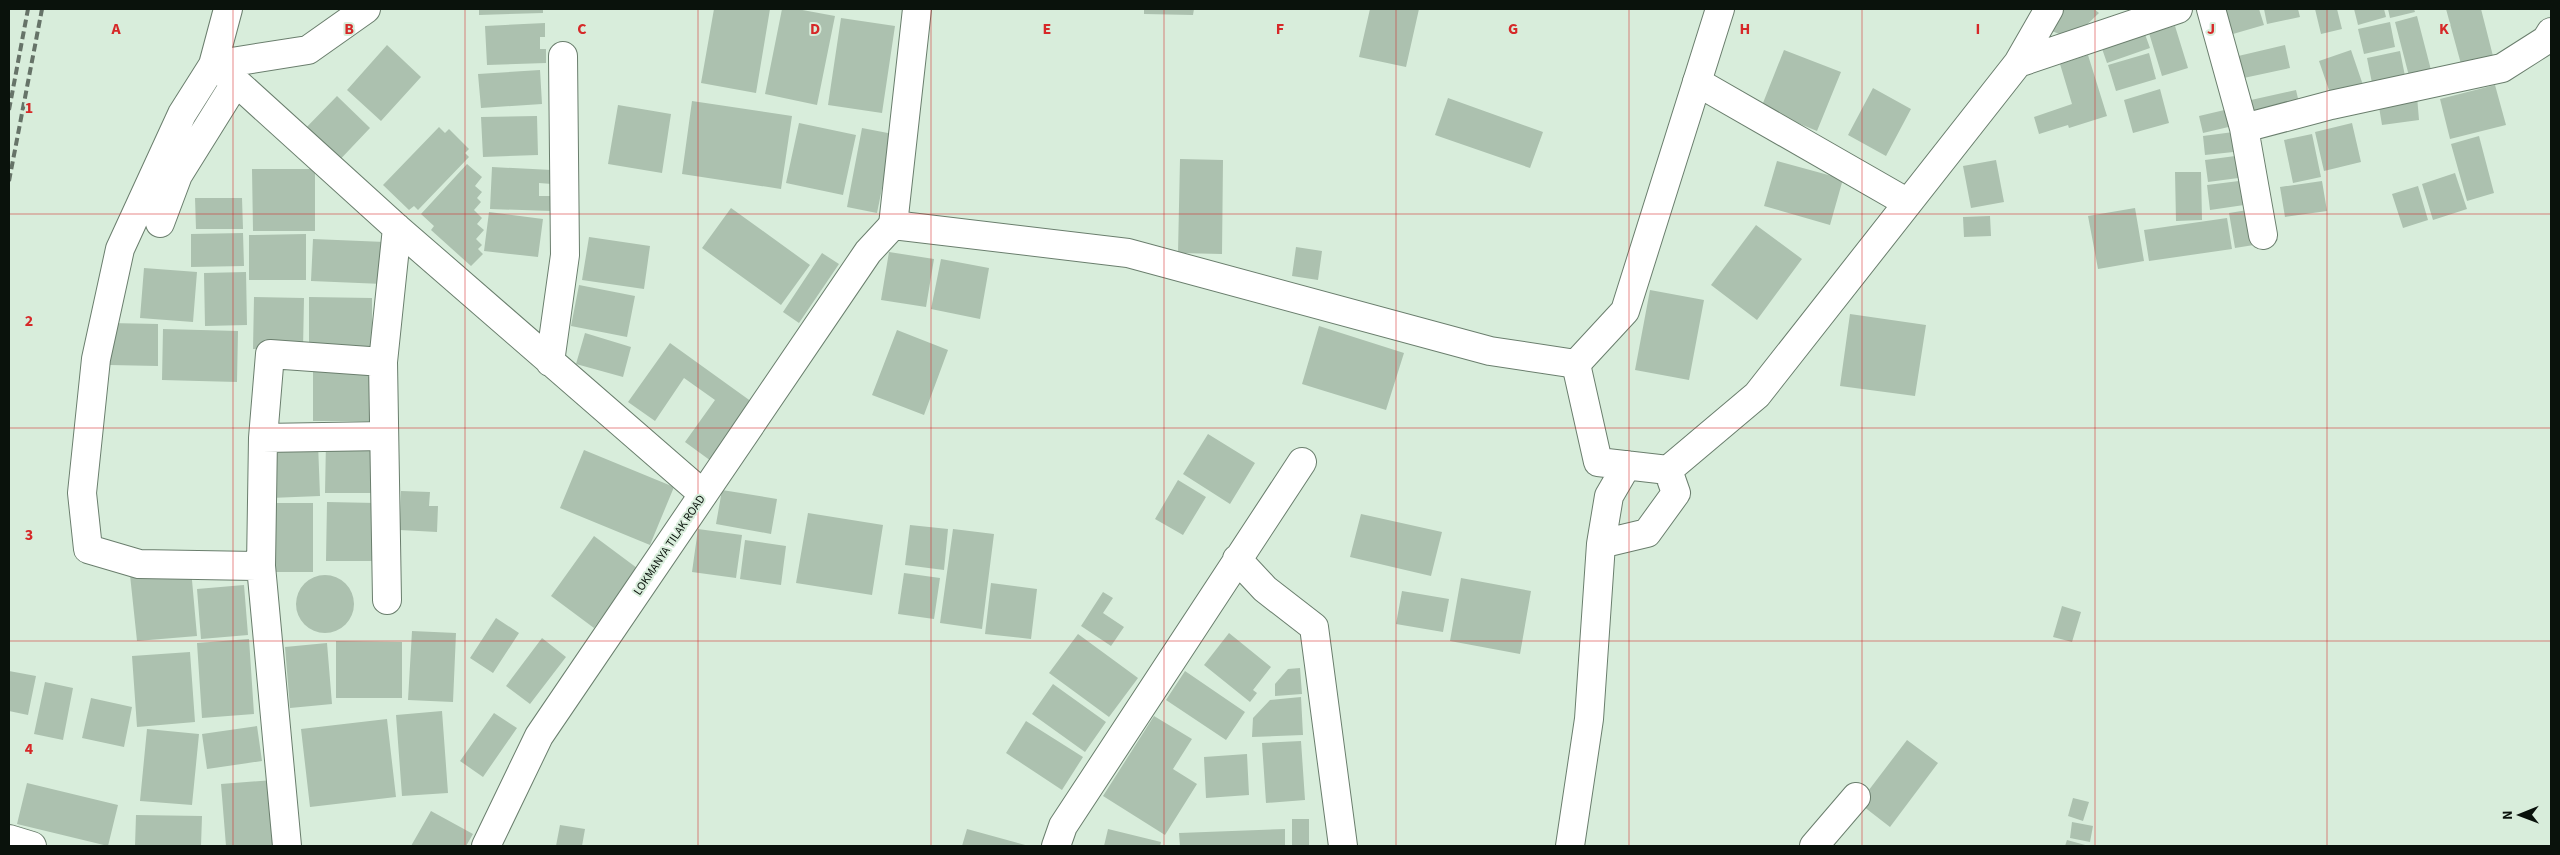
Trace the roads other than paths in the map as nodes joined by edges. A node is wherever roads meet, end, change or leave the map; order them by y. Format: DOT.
graph roads {
  1 [pos="228,9"];
  2 [pos="366,9"];
  3 [pos="917,9"];
  4 [pos="1720,9"];
  5 [pos="2049,9"];
  6 [pos="2178,9"];
  7 [pos="2211,9"];
  8 [pos="2551,32"];
  9 [pos="563,56"];
  10 [pos="2018,63"];
  11 [pos="213,65"];
  12 [pos="236,82"];
  13 [pos="1697,82"];
  14 [pos="2244,128"];
  15 [pos="1908,203"];
  16 [pos="160,223"];
  17 [pos="893,225"];
  18 [pos="396,228"];
  19 [pos="2263,235"];
  20 [pos="382,362"];
  21 [pos="550,362"];
  22 [pos="1576,364"];
  23 [pos="384,436"];
  24 [pos="263,438"];
  25 [pos="1302,462"];
  26 [pos="1627,465"];
  27 [pos="1668,470"];
  28 [pos="703,494"];
  29 [pos="1601,544"];
  30 [pos="1237,559"];
  31 [pos="261,566"];
  32 [pos="387,600"];
  33 [pos="1856,797"];
  34 [pos="9,838"];
  35 [pos="32,846"];
  36 [pos="287,846"];
  37 [pos="486,846"];
  38 [pos="1056,846"];
  39 [pos="1343,846"];
  40 [pos="1570,846"];
  41 [pos="1814,846"];
  1 -- 11 [label="street"];
  2 -- 11 [label="street"];
  3 -- 17 [label="street"];
  4 -- 13 [label="street"];
  5 -- 10 [label="street"];
  6 -- 10 [label="street"];
  7 -- 14 [label="street"];
  8 -- 14 [label="street"];
  9 -- 21 [label="street"];
  10 -- 15 [label="street"];
  11 -- 12 [label="street"];
  11 -- 31 [label="street"];
  12 -- 16 [label="street"];
  12 -- 18 [label="street"];
  13 -- 15 [label="street"];
  13 -- 22 [label="street"];
  14 -- 19 [label="street"];
  15 -- 27 [label="street"];
  17 -- 22 [label="street"];
  17 -- 28 [label="street, LOKMANYA TILAK ROAD"];
  18 -- 20 [label="street"];
  18 -- 21 [label="street"];
  20 -- 23 [label="street"];
  20 -- 24 [label="street"];
  21 -- 28 [label="street"];
  22 -- 26 [label="street"];
  23 -- 24 [label="street"];
  23 -- 32 [label="street"];
  24 -- 31 [label="street"];
  25 -- 30 [label="street"];
  26 -- 27 [label="street"];
  26 -- 29 [label="street"];
  27 -- 29 [label="street"];
  28 -- 37 [label="street, LOKMANYA TILAK ROAD"];
  29 -- 40 [label="street"];
  30 -- 38 [label="street"];
  30 -- 39 [label="street"];
  31 -- 36 [label="street"];
  33 -- 41 [label="street"];
  34 -- 35 [label="street"];
}
